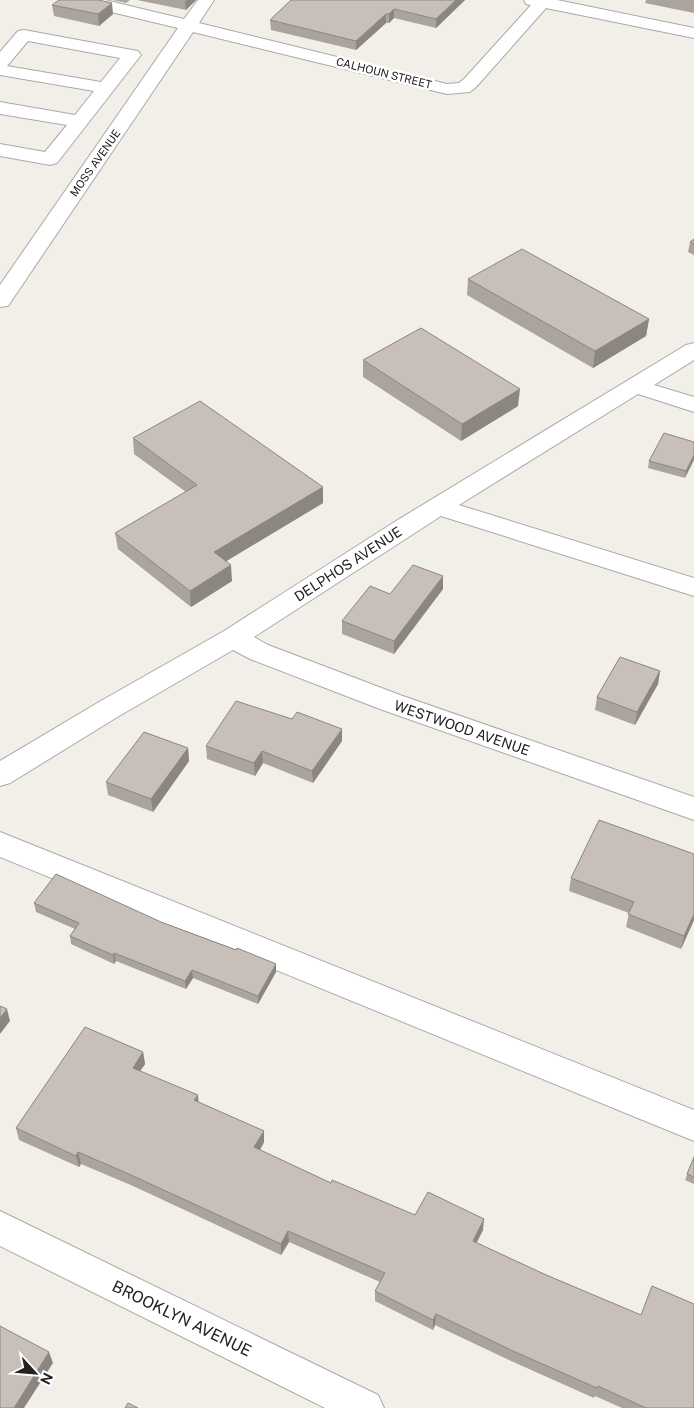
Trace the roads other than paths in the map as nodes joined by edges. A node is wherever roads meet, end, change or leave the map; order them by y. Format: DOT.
graph roads {
  1 [pos="84,0"];
  2 [pos="206,0"];
  3 [pos="540,1"];
  4 [pos="190,25"];
  5 [pos="694,33"];
  6 [pos="0,63"];
  7 [pos="0,70"];
  8 [pos="106,88"];
  9 [pos="0,108"];
  10 [pos="80,121"];
  11 [pos="0,150"];
  12 [pos="0,301"];
  13 [pos="694,350"];
  14 [pos="635,386"];
  15 [pos="694,405"];
  16 [pos="438,507"];
  17 [pos="694,587"];
  18 [pos="233,638"];
  19 [pos="0,775"];
  20 [pos="694,809"];
  21 [pos="0,844"];
  22 [pos="694,1126"];
  23 [pos="0,1228"];
  24 [pos="364,1408"];
  1 -- 4 [label="street, CALHOUN STREET"];
  2 -- 4 [label="street, MOSS AVENUE"];
  3 -- 4 [label="street, CALHOUN STREET"];
  3 -- 5 [label="street"];
  4 -- 12 [label="street, MOSS AVENUE"];
  6 -- 8 [label="street"];
  7 -- 8 [label="street"];
  8 -- 10 [label="street"];
  9 -- 10 [label="street"];
  10 -- 11 [label="street"];
  13 -- 14 [label="street, DELPHOS AVENUE"];
  14 -- 15 [label="street"];
  14 -- 16 [label="street, DELPHOS AVENUE"];
  16 -- 17 [label="street"];
  16 -- 18 [label="street, DELPHOS AVENUE"];
  18 -- 19 [label="street, DELPHOS AVENUE"];
  18 -- 20 [label="street, WESTWOOD AVENUE"];
  21 -- 22 [label="street"];
  23 -- 24 [label="street, BROOKLYN AVENUE"];
}
